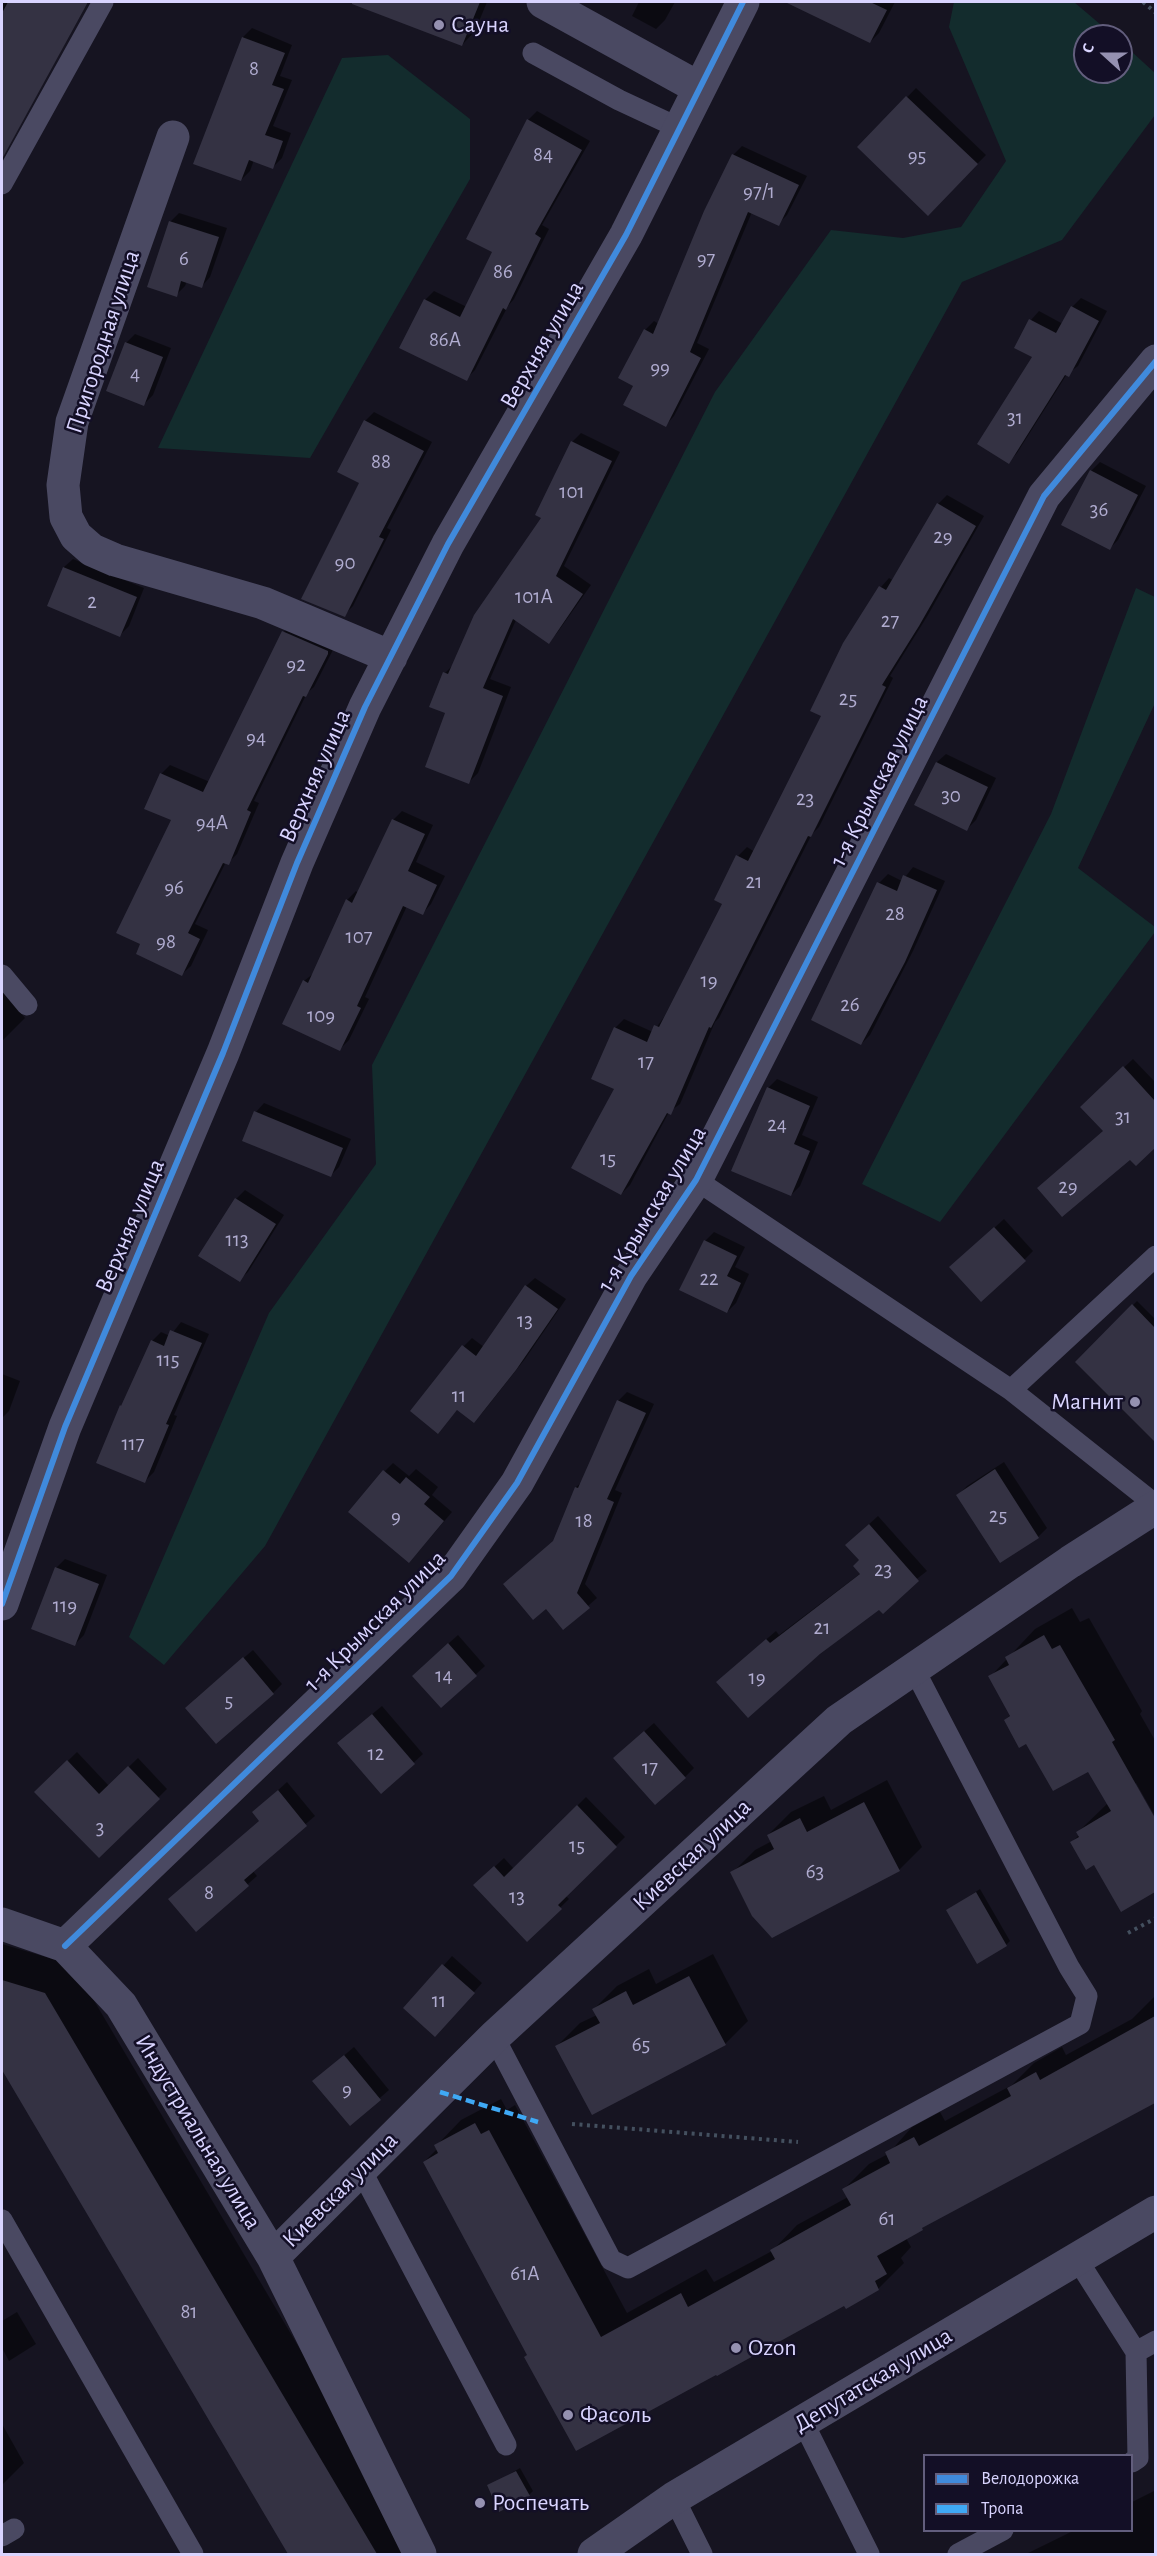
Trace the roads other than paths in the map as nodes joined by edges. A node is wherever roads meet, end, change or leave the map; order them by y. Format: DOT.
graph roads {
  1 [pos="103,2"];
  2 [pos="543,2"];
  3 [pos="743,2"];
  4 [pos="533,53"];
  5 [pos="699,88"];
  6 [pos="679,128"];
  7 [pos="173,137"];
  8 [pos="2,184"];
  9 [pos="1155,361"];
  10 [pos="391,657"];
  11 [pos="2,975"];
  12 [pos="27,1005"];
  13 [pos="696,1180"];
  14 [pos="1155,1256"];
  15 [pos="1011,1390"];
  16 [pos="1155,1506"];
  17 [pos="2,1604"];
  18 [pos="914,1669"];
  19 [pos="2,1924"];
  20 [pos="65,1946"];
  21 [pos="494,2037"];
  22 [pos="361,2170"];
  23 [pos="1155,2212"];
  24 [pos="2,2220"];
  25 [pos="273,2257"];
  26 [pos="1077,2259"];
  27 [pos="1155,2341"];
  28 [pos="1136,2352"];
  29 [pos="803,2422"];
  30 [pos="506,2445"];
  31 [pos="1133,2461"];
  32 [pos="674,2498"];
  33 [pos="999,2532"];
  34 [pos="193,2554"];
  35 [pos="420,2554"];
  36 [pos="594,2554"];
  37 [pos="702,2554"];
  38 [pos="869,2554"];
  39 [pos="958,2554"];
  1 -- 8 [label="lane"];
  2 -- 5 [label="street"];
  3 -- 5 [label="street, Верхняя улица"];
  4 -- 6 [label="lane"];
  5 -- 6 [label="street, Верхняя улица"];
  6 -- 10 [label="street, Верхняя улица"];
  7 -- 10 [label="street, Пригородная улица"];
  9 -- 13 [label="street, 1-я Крымская улица"];
  10 -- 17 [label="street, Верхняя улица"];
  11 -- 12 [label="lane"];
  13 -- 15 [label="lane"];
  13 -- 20 [label="street, 1-я Крымская улица"];
  14 -- 15 [label="lane"];
  15 -- 16 [label="lane"];
  16 -- 18 [label="street, Киевская улица"];
  18 -- 21 [label="street, Киевская улица"];
  18 -- 21 [label="lane"];
  19 -- 20 [label="street, Индустриальная улица"];
  20 -- 25 [label="street, Индустриальная улица"];
  21 -- 22 [label="street, Киевская улица"];
  22 -- 25 [label="street, Киевская улица"];
  22 -- 30 [label="lane"];
  23 -- 26 [label="street, Депутатская улица"];
  24 -- 34 [label="lane"];
  25 -- 35 [label="street, Индустриальная улица"];
  26 -- 28 [label="lane"];
  26 -- 29 [label="street, Депутатская улица"];
  27 -- 28 [label="lane"];
  28 -- 31 [label="lane"];
  29 -- 32 [label="street, Депутатская улица"];
  29 -- 38 [label="lane"];
  32 -- 36 [label="street, Депутатская улица"];
  32 -- 37 [label="lane"];
  33 -- 39 [label="lane"];
}
